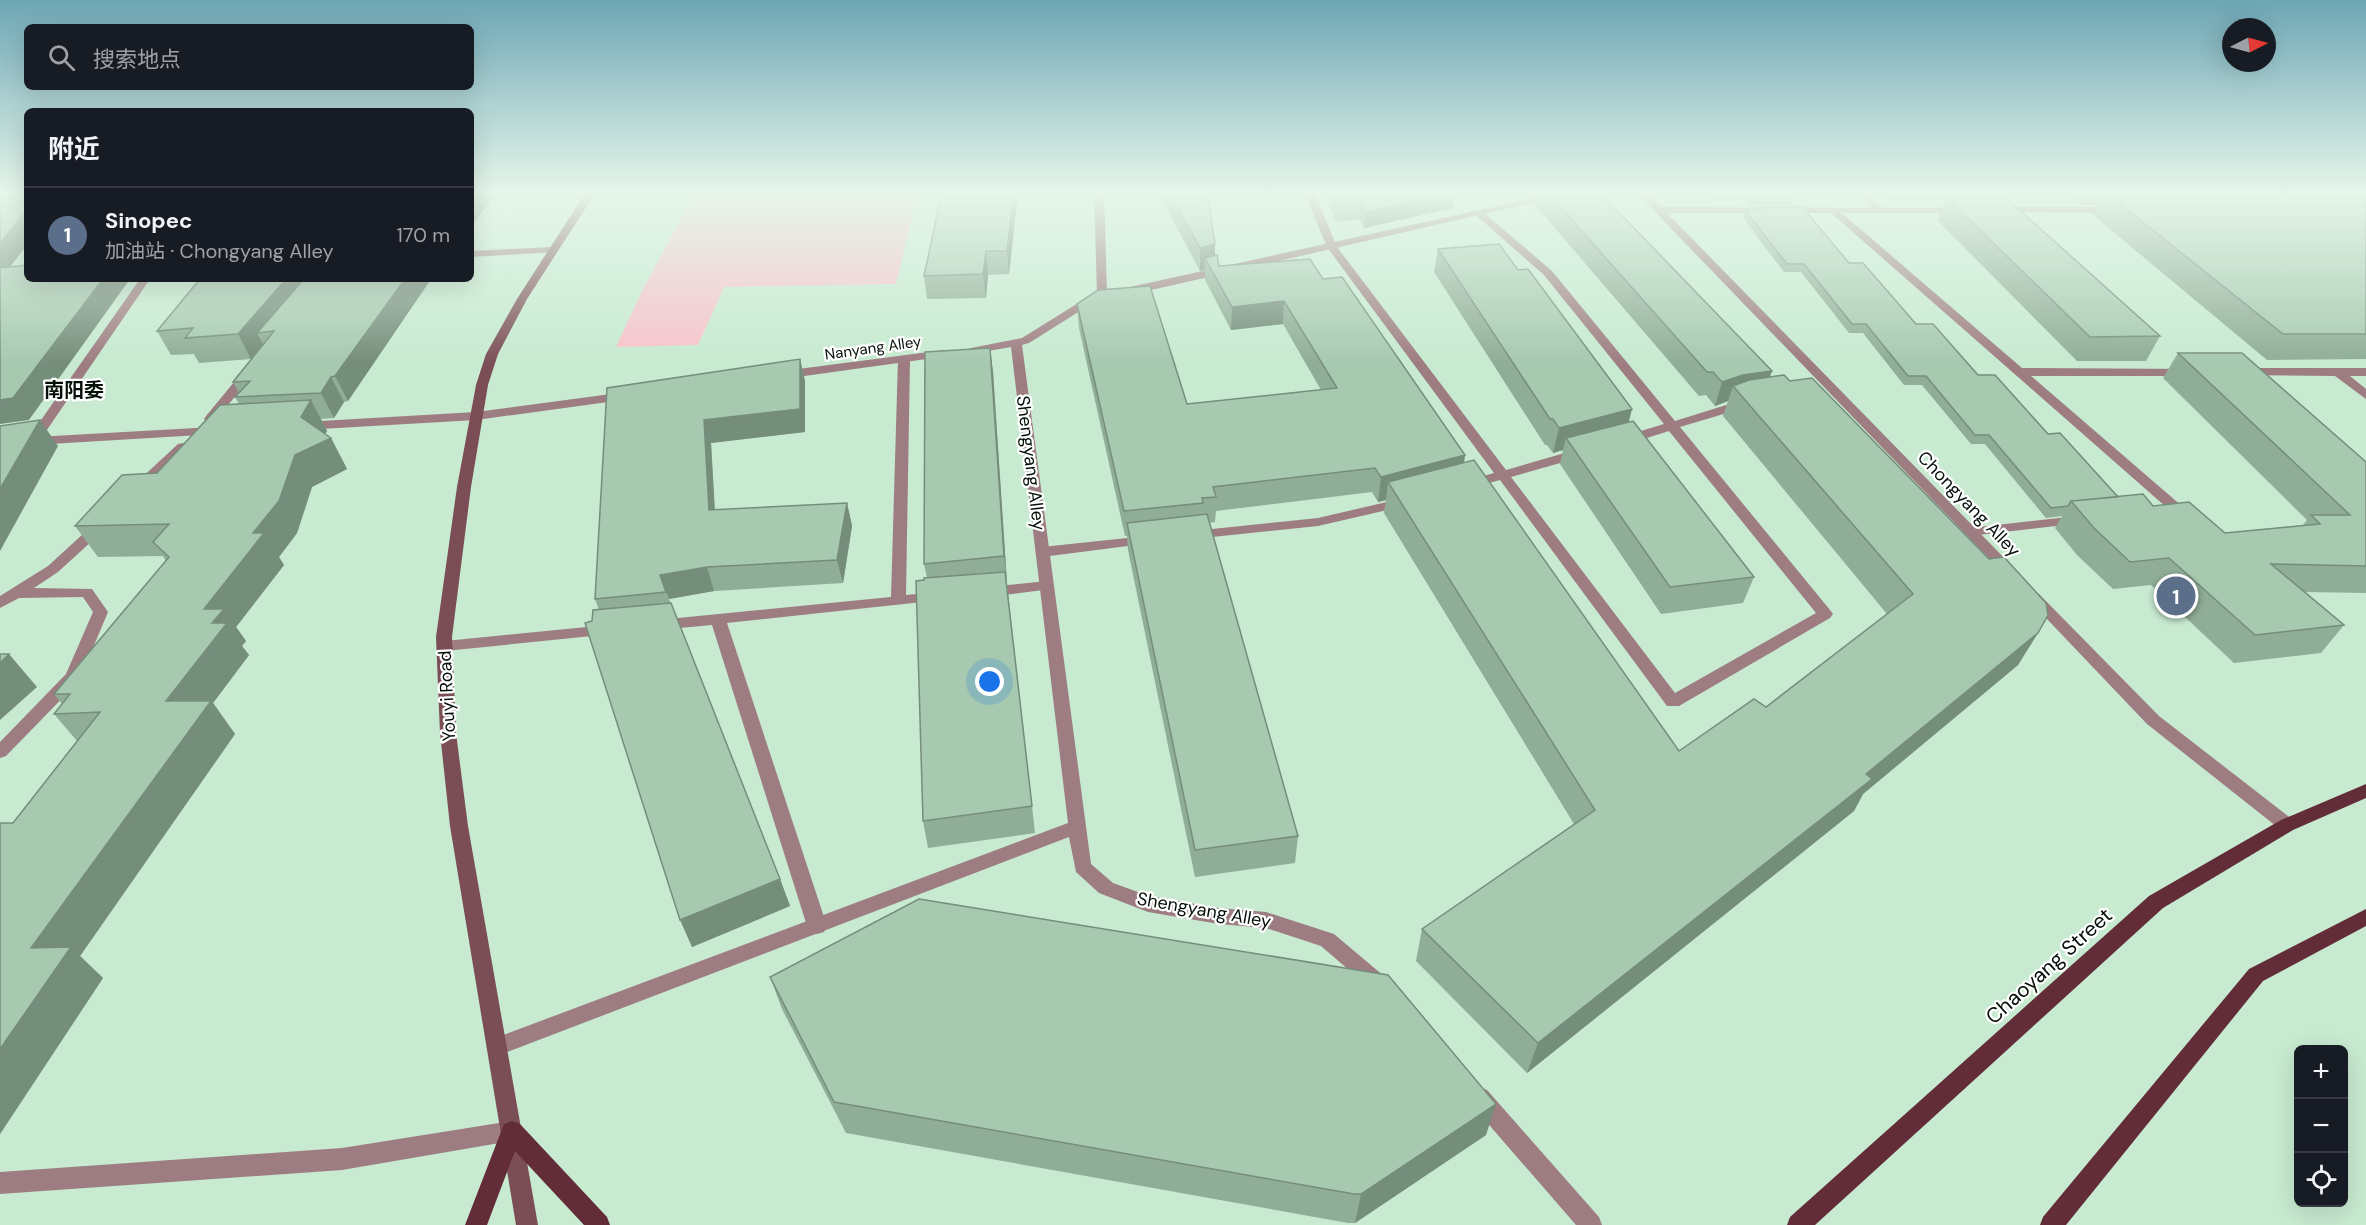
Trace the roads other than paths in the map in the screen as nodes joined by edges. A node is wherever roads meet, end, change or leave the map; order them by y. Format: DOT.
graph roads {
  1 [pos="1101,249"];
  2 [pos="1322,249"];
  3 [pos="1334,249"];
  4 [pos="1521,249"];
  5 [pos="1696,249"];
  6 [pos="1878,249"];
  7 [pos="552,250"];
  8 [pos="474,254"];
  9 [pos="143,282"];
  10 [pos="1102,293"];
  11 [pos="1016,343"];
  12 [pos="904,359"];
  13 [pos="259,360"];
  14 [pos="2021,372"];
  15 [pos="2198,372"];
  16 [pos="2233,372"];
  17 [pos="2338,372"];
  18 [pos="2366,372"];
  19 [pos="765,378"];
  20 [pos="1832,389"];
  21 [pos="1810,392"];
  22 [pos="638,395"];
  23 [pos="2366,395"];
  24 [pos="1757,402"];
  25 [pos="476,417"];
  26 [pos="291,427"];
  27 [pos="1673,428"];
  28 [pos="222,430"];
  29 [pos="199,432"];
  30 [pos="33,440"];
  31 [pos="0,443"];
  32 [pos="1616,443"];
  33 [pos="1593,449"];
  34 [pos="1503,473"];
  35 [pos="1453,489"];
  36 [pos="130,496"];
  37 [pos="1422,498"];
  38 [pos="2155,512"];
  39 [pos="113,513"];
  40 [pos="2086,519"];
  41 [pos="1970,532"];
  42 [pos="1180,537"];
  43 [pos="1157,539"];
  44 [pos="1042,552"];
  45 [pos="1046,586"];
  46 [pos="16,592"];
  47 [pos="978,593"];
  48 [pos="0,595"];
  49 [pos="955,595"];
  50 [pos="898,601"];
  51 [pos="0,603"];
  52 [pos="718,619"];
  53 [pos="647,626"];
  54 [pos="623,628"];
  55 [pos="445,646"];
  56 [pos="0,752"];
  57 [pos="2366,791"];
  58 [pos="2287,825"];
  59 [pos="1076,827"];
  60 [pos="2366,917"];
  61 [pos="817,926"];
  62 [pos="1390,995"];
  63 [pos="497,1047"];
  64 [pos="1467,1084"];
  65 [pos="512,1131"];
  66 [pos="0,1183"];
  67 [pos="476,1225"];
  68 [pos="527,1225"];
  69 [pos="599,1225"];
  70 [pos="1591,1225"];
  71 [pos="1798,1225"];
  72 [pos="2051,1225"];
  1 -- 10 [label="street"];
  2 -- 10 [label="street, Nanyang Alley"];
  3 -- 34 [label="street"];
  4 -- 27 [label="street"];
  5 -- 20 [label="street, Chongyang Alley"];
  6 -- 14 [label="street"];
  7 -- 8 [label="street"];
  7 -- 25 [label="main road, Youyi Road"];
  9 -- 30 [label="street"];
  10 -- 11 [label="street, Nanyang Alley"];
  11 -- 12 [label="street, Nanyang Alley"];
  11 -- 44 [label="street, Shengyang Alley"];
  12 -- 19 [label="street, Nanyang Alley"];
  12 -- 50 [label="street"];
  13 -- 29 [label="street"];
  14 -- 15 [label="street"];
  14 -- 38 [label="street"];
  16 -- 17 [label="street"];
  17 -- 18 [label="street"];
  17 -- 23 [label="street"];
  20 -- 21 [label="street"];
  20 -- 41 [label="street, Chongyang Alley"];
  22 -- 25 [label="street"];
  24 -- 27 [label="street"];
  25 -- 26 [label="street"];
  25 -- 55 [label="main road, Youyi Road"];
  27 -- 32 [label="street"];
  27 -- 34 [label="street"];
  28 -- 29 [label="street"];
  29 -- 30 [label="street"];
  29 -- 36 [label="street"];
  30 -- 31 [label="street"];
  33 -- 34 [label="street"];
  34 -- 35 [label="street"];
  37 -- 42 [label="street"];
  39 -- 46 [label="street"];
  40 -- 41 [label="street"];
  41 -- 58 [label="street, Chongyang Alley"];
  43 -- 44 [label="street"];
  44 -- 45 [label="street, Shengyang Alley"];
  45 -- 47 [label="street"];
  45 -- 59 [label="street, Shengyang Alley"];
  46 -- 48 [label="street"];
  46 -- 51 [label="street"];
  46 -- 56 [label="street"];
  49 -- 50 [label="street"];
  50 -- 52 [label="street"];
  52 -- 53 [label="street"];
  52 -- 61 [label="street"];
  54 -- 55 [label="street"];
  55 -- 63 [label="main road, Youyi Road"];
  57 -- 58 [label="main road, Chaoyang Street"];
  58 -- 71 [label="main road, Chaoyang Street"];
  59 -- 61 [label="street"];
  59 -- 62 [label="street, Shengyang Alley"];
  60 -- 72 [label="main road"];
  61 -- 63 [label="street"];
  63 -- 65 [label="main road, Youyi Road"];
  64 -- 70 [label="street"];
  65 -- 66 [label="street"];
  65 -- 67 [label="main road"];
  65 -- 68 [label="main road, Youyi Road"];
  65 -- 69 [label="main road"];
}
